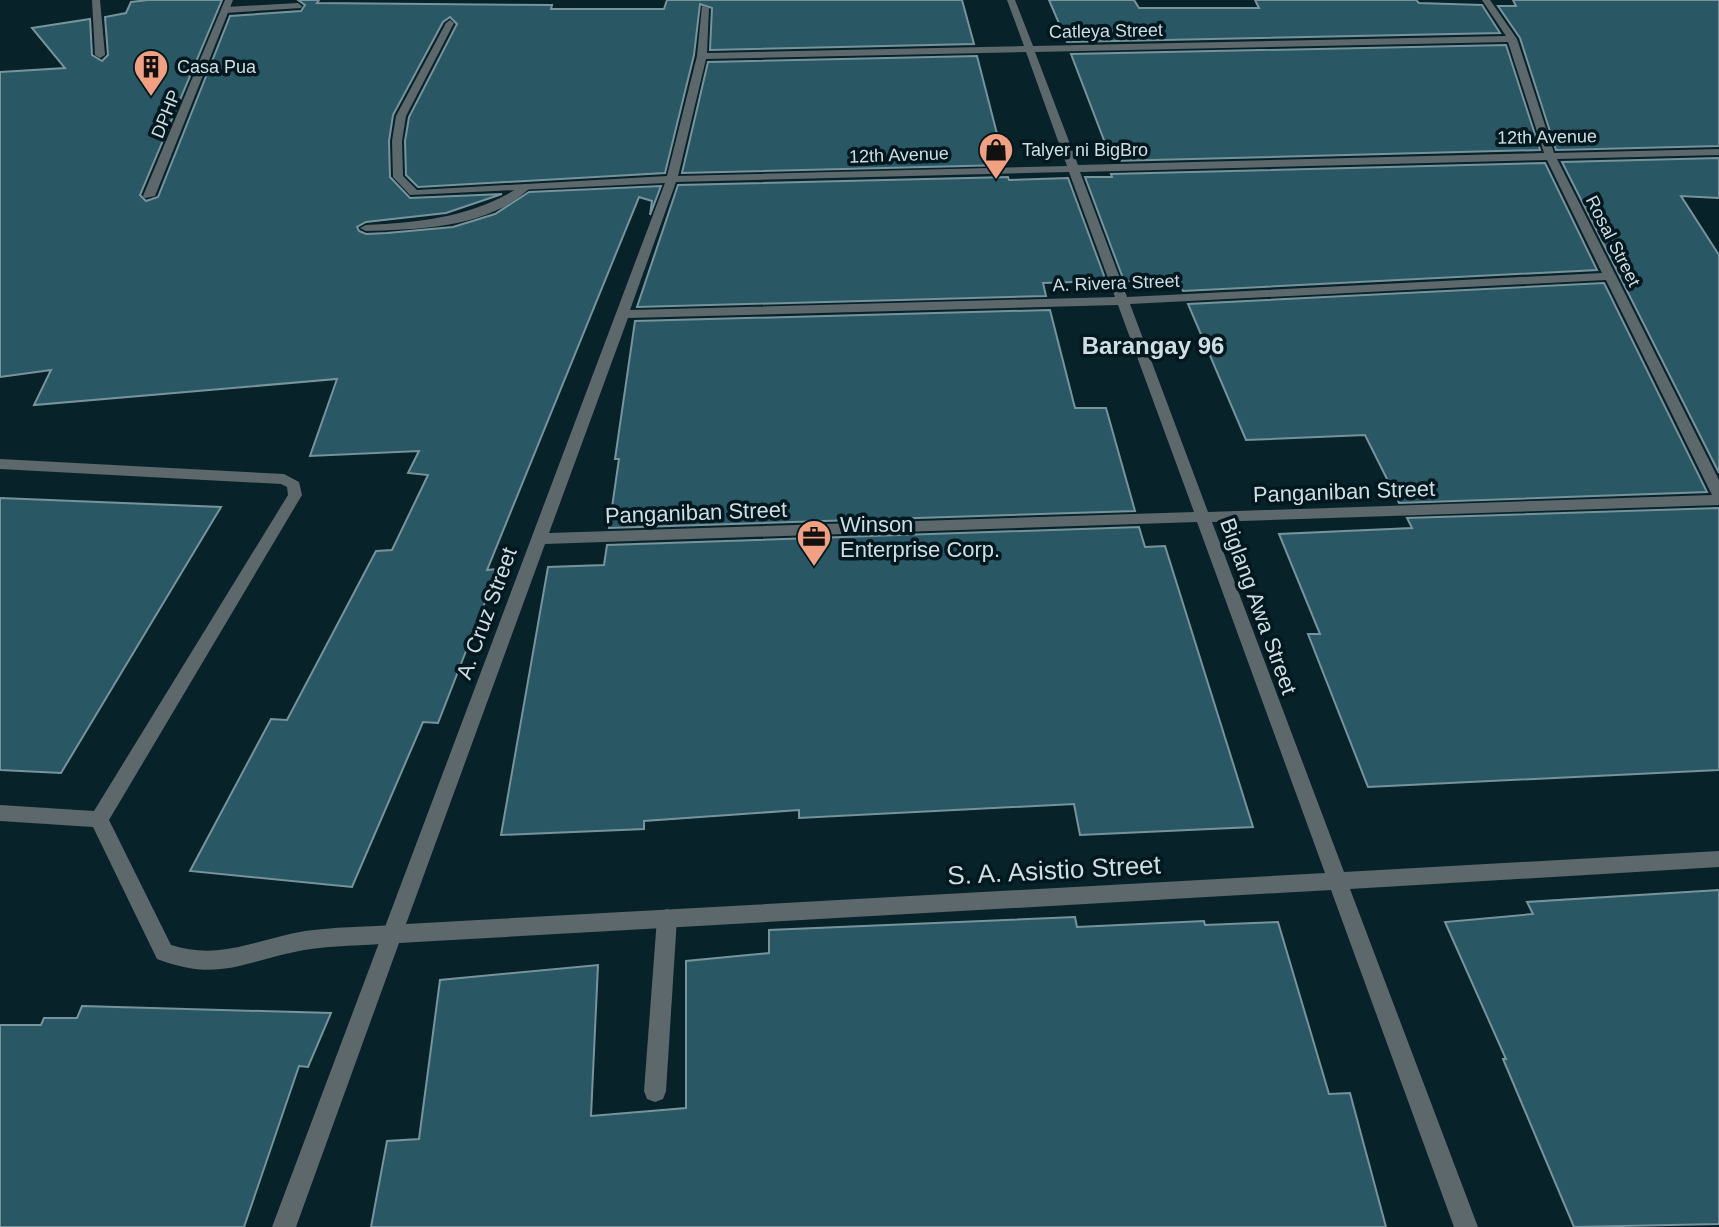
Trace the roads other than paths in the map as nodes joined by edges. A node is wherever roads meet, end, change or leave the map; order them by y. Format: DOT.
graph roads {
  1 [pos="96,0"];
  2 [pos="1011,0"];
  3 [pos="1486,0"];
  4 [pos="227,5"];
  5 [pos="298,6"];
  6 [pos="705,8"];
  7 [pos="450,23"];
  8 [pos="1512,39"];
  9 [pos="1029,48"];
  10 [pos="100,55"];
  11 [pos="702,56"];
  12 [pos="1719,152"];
  13 [pos="1549,154"];
  14 [pos="1072,168"];
  15 [pos="673,179"];
  16 [pos="525,188"];
  17 [pos="149,196"];
  18 [pos="366,228"];
  19 [pos="1612,276"];
  20 [pos="1122,301"];
  21 [pos="620,314"];
  22 [pos="0,464"];
  23 [pos="1719,494"];
  24 [pos="1719,500"];
  25 [pos="1202,518"];
  26 [pos="539,539"];
  27 [pos="0,813"];
  28 [pos="99,819"];
  29 [pos="1719,859"];
  30 [pos="1337,880"];
  31 [pos="667,918"];
  32 [pos="392,934"];
  33 [pos="655,1091"];
  34 [pos="284,1227"];
  35 [pos="1466,1227"];
  1 -- 10 [label="street"];
  2 -- 9 [label="street, Biglang Awa Street"];
  3 -- 8 [label="street, Rosal Street"];
  4 -- 5 [label="street"];
  4 -- 17 [label="street, DPHP"];
  6 -- 11 [label="street, A. Cruz Street"];
  7 -- 16 [label="street, 12th Avenue"];
  8 -- 9 [label="street, Catleya Street"];
  8 -- 13 [label="street, Rosal Street"];
  9 -- 11 [label="street, Catleya Street"];
  9 -- 14 [label="street, Biglang Awa Street"];
  11 -- 15 [label="street, A. Cruz Street"];
  12 -- 13 [label="street, 12th Avenue"];
  13 -- 14 [label="street, 12th Avenue"];
  13 -- 19 [label="street, Rosal Street"];
  14 -- 15 [label="street, 12th Avenue"];
  14 -- 20 [label="street, Biglang Awa Street"];
  15 -- 16 [label="street, 12th Avenue"];
  15 -- 21 [label="street, A. Cruz Street"];
  16 -- 18 [label="street"];
  19 -- 20 [label="street, A. Rivera Street"];
  19 -- 23 [label="street, Rosal Street"];
  20 -- 21 [label="street, A. Rivera Street"];
  20 -- 25 [label="street, Biglang Awa Street"];
  21 -- 26 [label="street, A. Cruz Street"];
  22 -- 28 [label="street"];
  24 -- 25 [label="street, Panganiban Street"];
  25 -- 26 [label="street, Panganiban Street"];
  25 -- 30 [label="street, Biglang Awa Street"];
  26 -- 32 [label="street, A. Cruz Street"];
  27 -- 28 [label="street"];
  28 -- 32 [label="street, S. A. Asistio Street"];
  29 -- 30 [label="street, S. A. Asistio Street"];
  30 -- 31 [label="street, S. A. Asistio Street"];
  30 -- 35 [label="street, Biglang Awa Street"];
  31 -- 32 [label="street, S. A. Asistio Street"];
  31 -- 33 [label="street"];
  32 -- 34 [label="street, A. Cruz Street"];
}
